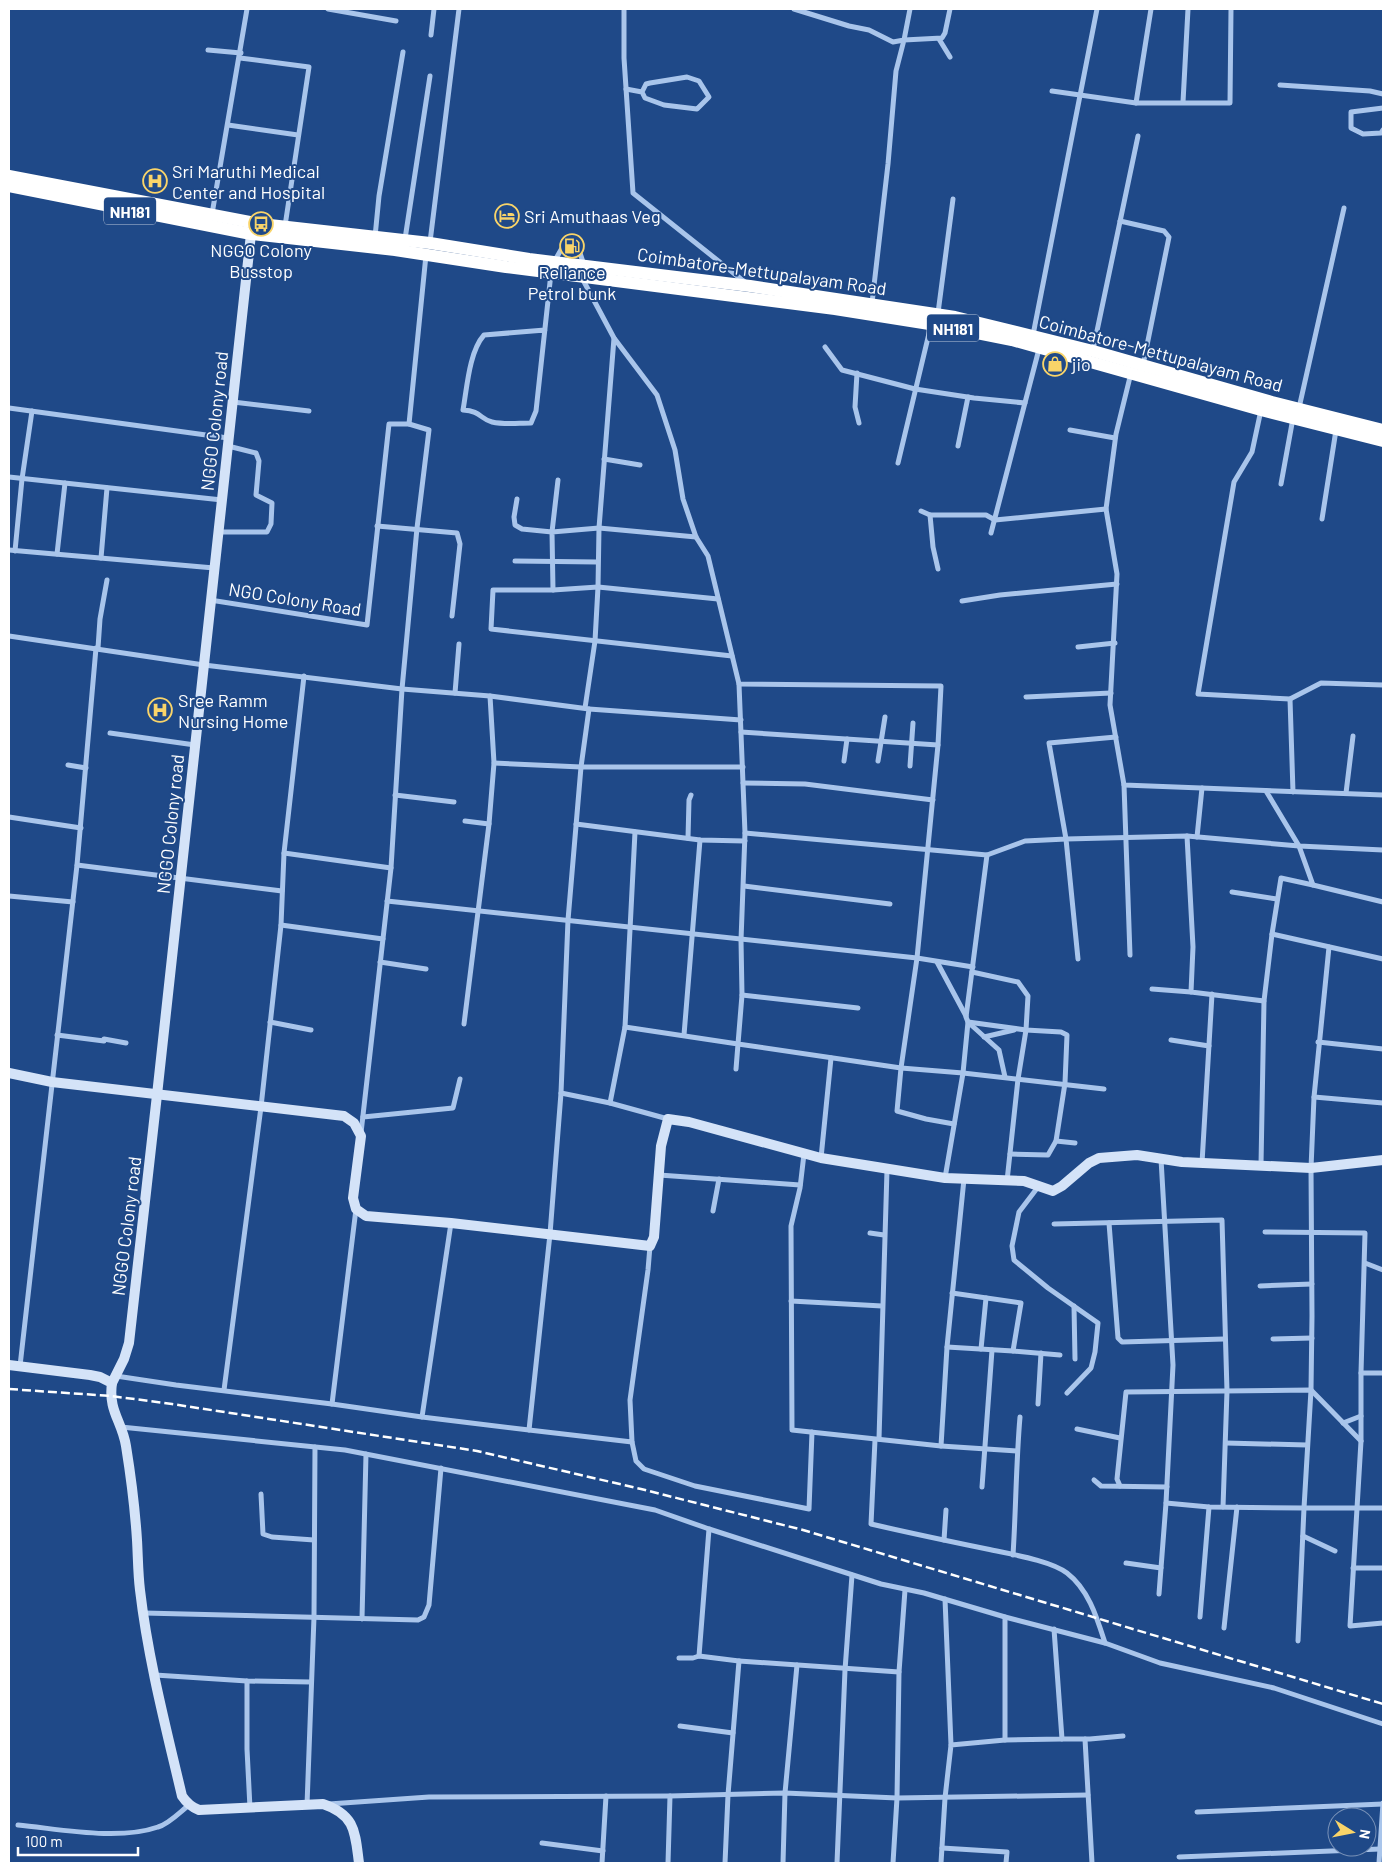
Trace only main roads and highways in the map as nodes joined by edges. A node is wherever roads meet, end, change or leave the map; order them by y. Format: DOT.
graph roads {
  1 [pos="9,176"];
  2 [pos="9,186"];
  3 [pos="251,228"];
  4 [pos="428,249"];
  5 [pos="733,290"];
  6 [pos="935,319"];
  7 [pos="1036,341"];
  8 [pos="1296,413"];
  9 [pos="1383,430"];
  10 [pos="1383,441"];
  1 -- 3 [label="highway, NH181"];
  2 -- 3 [label="highway, NH181"];
  3 -- 4 [label="highway, NH181"];
  3 -- 4 [label="highway, NH181"];
  4 -- 5 [label="highway, Coimbatore-Mettupalayam Road / NH181"];
  5 -- 6 [label="highway, NH181"];
  5 -- 6 [label="highway, Coimbatore-Mettupalayam Road / NH181"];
  6 -- 7 [label="highway, NH181"];
  7 -- 8 [label="highway, Coimbatore-Mettupalayam Road / NH181"];
  7 -- 8 [label="highway, NH181"];
  8 -- 9 [label="highway, Coimbatore-Mettupalayam Road / NH181"];
  8 -- 10 [label="highway, NH181"];
}
